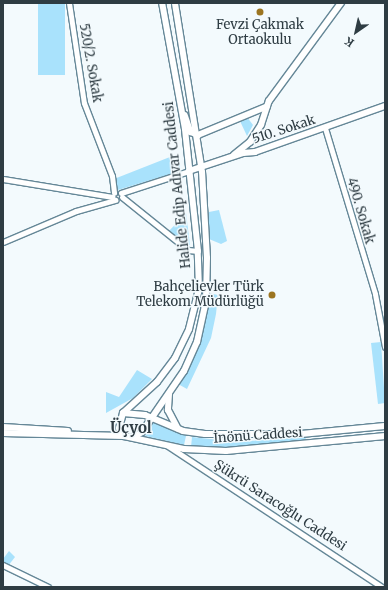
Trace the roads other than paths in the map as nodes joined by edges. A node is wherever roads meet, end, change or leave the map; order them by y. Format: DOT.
graph roads {
  1 [pos="69,3"];
  2 [pos="162,3"];
  3 [pos="175,3"];
  4 [pos="341,3"];
  5 [pos="181,103"];
  6 [pos="385,106"];
  7 [pos="266,107"];
  8 [pos="248,115"];
  9 [pos="261,125"];
  10 [pos="325,128"];
  11 [pos="198,135"];
  12 [pos="250,142"];
  13 [pos="255,152"];
  14 [pos="230,157"];
  15 [pos="201,166"];
  16 [pos="189,171"];
  17 [pos="3,179"];
  18 [pos="122,195"];
  19 [pos="114,197"];
  20 [pos="3,242"];
  21 [pos="198,251"];
  22 [pos="385,347"];
  23 [pos="169,394"];
  24 [pos="123,413"];
  25 [pos="152,417"];
  26 [pos="385,426"];
  27 [pos="3,427"];
  28 [pos="178,429"];
  29 [pos="3,433"];
  30 [pos="123,434"];
  31 [pos="385,436"];
  32 [pos="134,437"];
  33 [pos="165,445"];
  34 [pos="3,565"];
  35 [pos="48,587"];
  36 [pos="382,587"];
  1 -- 19 [label="street, 520/2. Sokak"];
  2 -- 5 [label="main road, Halide Edip Adıvar Caddesi"];
  3 -- 11 [label="main road, Halide Edip Adıvar Caddesi"];
  4 -- 7 [label="main road"];
  5 -- 11 [label="main road"];
  5 -- 16 [label="main road, Halide Edip Adıvar Caddesi"];
  6 -- 10 [label="main road, 510. Sokak"];
  7 -- 8 [label="main road"];
  7 -- 9 [label="main road"];
  8 -- 9 [label="main road"];
  8 -- 11 [label="main road"];
  9 -- 12 [label="main road"];
  10 -- 13 [label="main road, 510. Sokak"];
  10 -- 22 [label="street, 490. Sokak"];
  11 -- 15 [label="main road, Halide Edip Adıvar Caddesi"];
  12 -- 13 [label="main road"];
  12 -- 14 [label="main road"];
  13 -- 14 [label="main road, 510. Sokak"];
  14 -- 15 [label="main road, 510. Sokak"];
  15 -- 16 [label="main road, 510. Sokak"];
  15 -- 23 [label="main road, Halide Edip Adıvar Caddesi"];
  16 -- 18 [label="street"];
  16 -- 21 [label="main road, Halide Edip Adıvar Caddesi"];
  17 -- 19 [label="street"];
  18 -- 19 [label="street"];
  18 -- 19 [label="street"];
  18 -- 21 [label="street"];
  19 -- 20 [label="street"];
  21 -- 24 [label="main road, Halide Edip Adıvar Caddesi"];
  23 -- 25 [label="main road, Halide Edip Adıvar Caddesi"];
  23 -- 28 [label="main road"];
  24 -- 25 [label="main road, İnönü Caddesi"];
  24 -- 30 [label="main road"];
  25 -- 28 [label="main road, İnönü Caddesi"];
  25 -- 32 [label="main road, Halide Edip Adıvar Caddesi"];
  26 -- 28 [label="main road, İnönü Caddesi"];
  27 -- 30 [label="main road"];
  29 -- 30 [label="main road"];
  30 -- 32 [label="main road, İnönü Caddesi"];
  31 -- 33 [label="main road, İnönü Caddesi"];
  32 -- 33 [label="main road, İnönü Caddesi"];
  33 -- 36 [label="street, Şükrü Saracoğlu Caddesi"];
  34 -- 35 [label="street"];
}
